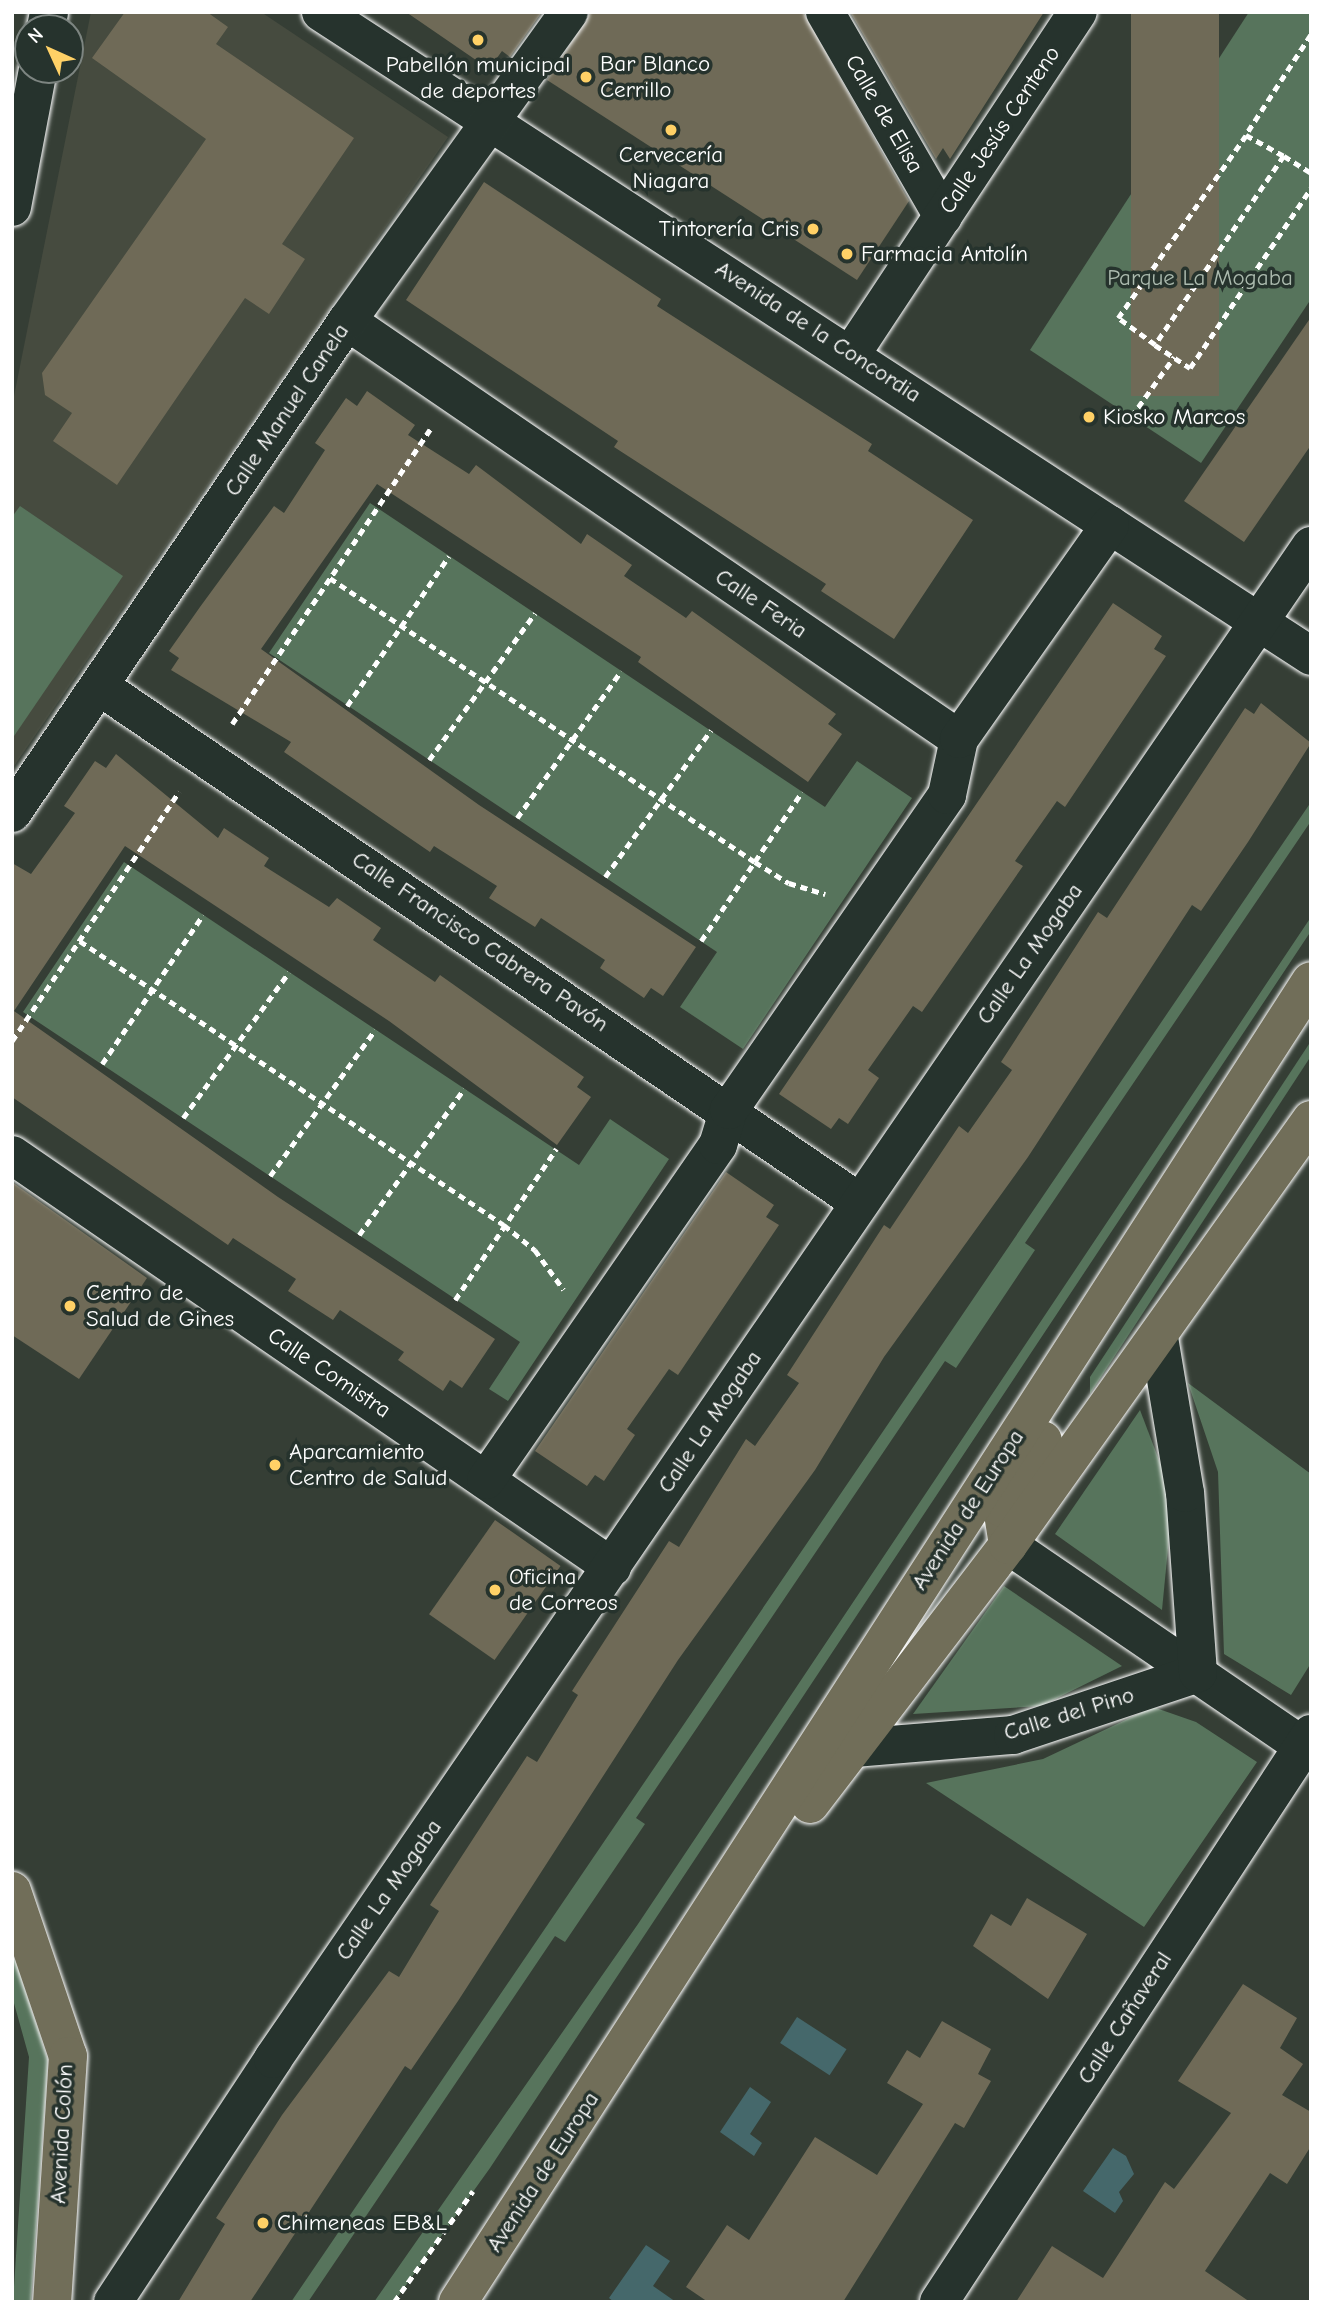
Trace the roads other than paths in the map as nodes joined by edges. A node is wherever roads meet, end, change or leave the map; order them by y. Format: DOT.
graph roads {
  1 [pos="321,12"];
  2 [pos="569,12"];
  3 [pos="825,12"];
  4 [pos="1078,12"];
  5 [pos="35,84"];
  6 [pos="491,120"];
  7 [pos="12,207"];
  8 [pos="943,216"];
  9 [pos="347,321"];
  10 [pos="852,353"];
  11 [pos="1110,525"];
  12 [pos="1311,546"];
  13 [pos="1258,623"];
  14 [pos="1311,656"];
  15 [pos="99,686"];
  16 [pos="958,739"];
  17 [pos="12,813"];
  18 [pos="1311,981"];
  19 [pos="729,1110"];
  20 [pos="1311,1120"];
  21 [pos="12,1156"];
  22 [pos="859,1202"];
  23 [pos="1159,1337"];
  24 [pos="1053,1378"];
  25 [pos="486,1480"];
  26 [pos="1008,1545"];
  27 [pos="612,1567"];
  28 [pos="1198,1673"];
  29 [pos="863,1675"];
  30 [pos="1308,1744"];
  31 [pos="854,1748"];
  32 [pos="12,1891"];
  33 [pos="628,2042"];
  34 [pos="52,2302"];
  35 [pos="113,2302"];
  36 [pos="458,2302"];
  37 [pos="939,2302"];
  1 -- 6 [label="street, Avenida de la Concordia"];
  2 -- 6 [label="street, Calle Manuel Canela"];
  3 -- 8 [label="street, Calle de Elisa"];
  4 -- 8 [label="street, Calle Jesús Centeno"];
  5 -- 7 [label="street"];
  6 -- 9 [label="street, Calle Manuel Canela"];
  6 -- 10 [label="street, Avenida de la Concordia"];
  8 -- 10 [label="street, Calle Jesús Centeno"];
  9 -- 15 [label="street, Calle Manuel Canela"];
  9 -- 16 [label="street, Calle Feria"];
  10 -- 11 [label="street, Avenida de la Concordia"];
  11 -- 13 [label="street, Avenida de la Concordia"];
  11 -- 16 [label="street"];
  12 -- 13 [label="street, Calle La Mogaba"];
  13 -- 14 [label="street, Avenida de la Concordia"];
  13 -- 22 [label="street, Calle La Mogaba"];
  15 -- 17 [label="street, Calle Manuel Canela"];
  15 -- 19 [label="street, Calle Francisco Cabrera Pavón"];
  16 -- 19 [label="street"];
  18 -- 24 [label="main road, Avenida de Europa"];
  19 -- 22 [label="street, Calle Francisco Cabrera Pavón"];
  19 -- 25 [label="street"];
  20 -- 23 [label="main road, Avenida de Europa"];
  21 -- 25 [label="street, Calle Comistra"];
  22 -- 27 [label="street, Calle La Mogaba"];
  23 -- 26 [label="main road, Avenida de Europa"];
  23 -- 28 [label="street"];
  24 -- 26 [label="main road"];
  24 -- 29 [label="main road, Avenida de Europa"];
  25 -- 27 [label="street, Calle Comistra"];
  26 -- 28 [label="street"];
  26 -- 29 [label="main road"];
  26 -- 31 [label="main road, Avenida de Europa"];
  27 -- 35 [label="street, Calle La Mogaba"];
  28 -- 30 [label="street"];
  28 -- 31 [label="street, Calle del Pino"];
  29 -- 33 [label="main road, Avenida de Europa"];
  30 -- 37 [label="street, Calle Cañaveral"];
  31 -- 33 [label="main road, Avenida de Europa"];
  32 -- 34 [label="main road, Avenida Colón"];
  33 -- 36 [label="main road, Avenida de Europa"];
}
